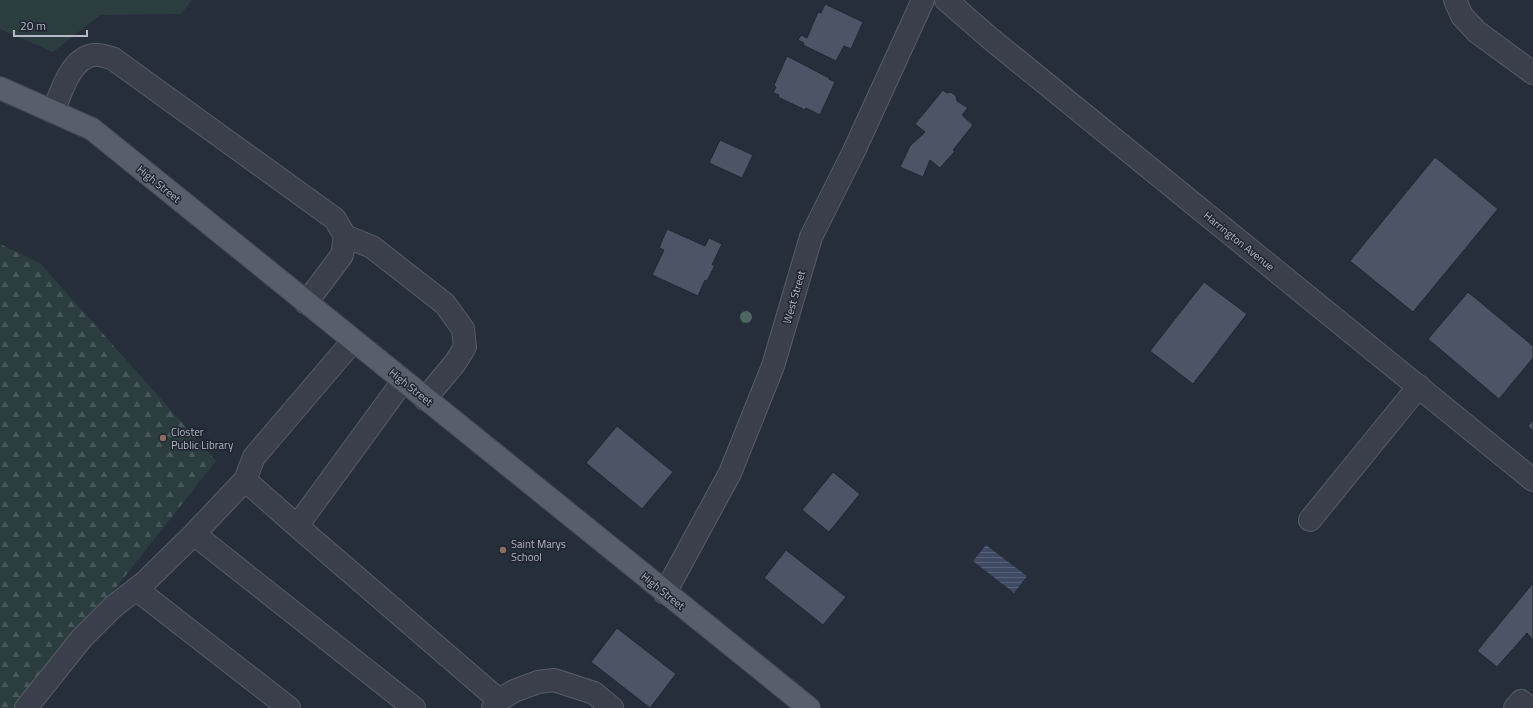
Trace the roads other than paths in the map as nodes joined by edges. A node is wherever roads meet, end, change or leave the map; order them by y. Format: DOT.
graph roads {
  1 [pos="923,0"];
  2 [pos="946,0"];
  3 [pos="1455,0"];
  4 [pos="1533,72"];
  5 [pos="0,88"];
  6 [pos="54,112"];
  7 [pos="345,236"];
  8 [pos="306,303"];
  9 [pos="353,341"];
  10 [pos="403,381"];
  11 [pos="1419,386"];
  12 [pos="425,399"];
  13 [pos="245,480"];
  14 [pos="1533,480"];
  15 [pos="1310,520"];
  16 [pos="297,526"];
  17 [pos="194,534"];
  18 [pos="136,589"];
  19 [pos="665,593"];
  20 [pos="496,704"];
  21 [pos="26,708"];
  22 [pos="289,708"];
  23 [pos="414,708"];
  24 [pos="612,708"];
  25 [pos="809,708"];
  26 [pos="1515,708"];
  27 [pos="1530,708"];
  1 -- 19 [label="street, West Street"];
  2 -- 11 [label="street, Harrington Avenue"];
  3 -- 4 [label="street"];
  5 -- 6 [label="main road, High Street"];
  6 -- 7 [label="street"];
  6 -- 8 [label="main road, High Street"];
  7 -- 8 [label="street"];
  7 -- 12 [label="street"];
  8 -- 9 [label="main road, High Street"];
  9 -- 10 [label="main road, High Street"];
  9 -- 13 [label="street"];
  10 -- 12 [label="main road, High Street"];
  10 -- 16 [label="street"];
  11 -- 14 [label="street, Harrington Avenue"];
  11 -- 15 [label="street"];
  12 -- 19 [label="main road, High Street"];
  13 -- 16 [label="street"];
  13 -- 17 [label="street"];
  16 -- 20 [label="street"];
  17 -- 18 [label="street"];
  17 -- 23 [label="street"];
  18 -- 21 [label="street"];
  18 -- 22 [label="street"];
  19 -- 25 [label="main road, High Street"];
  20 -- 24 [label="street"];
  26 -- 27 [label="street"];
}
